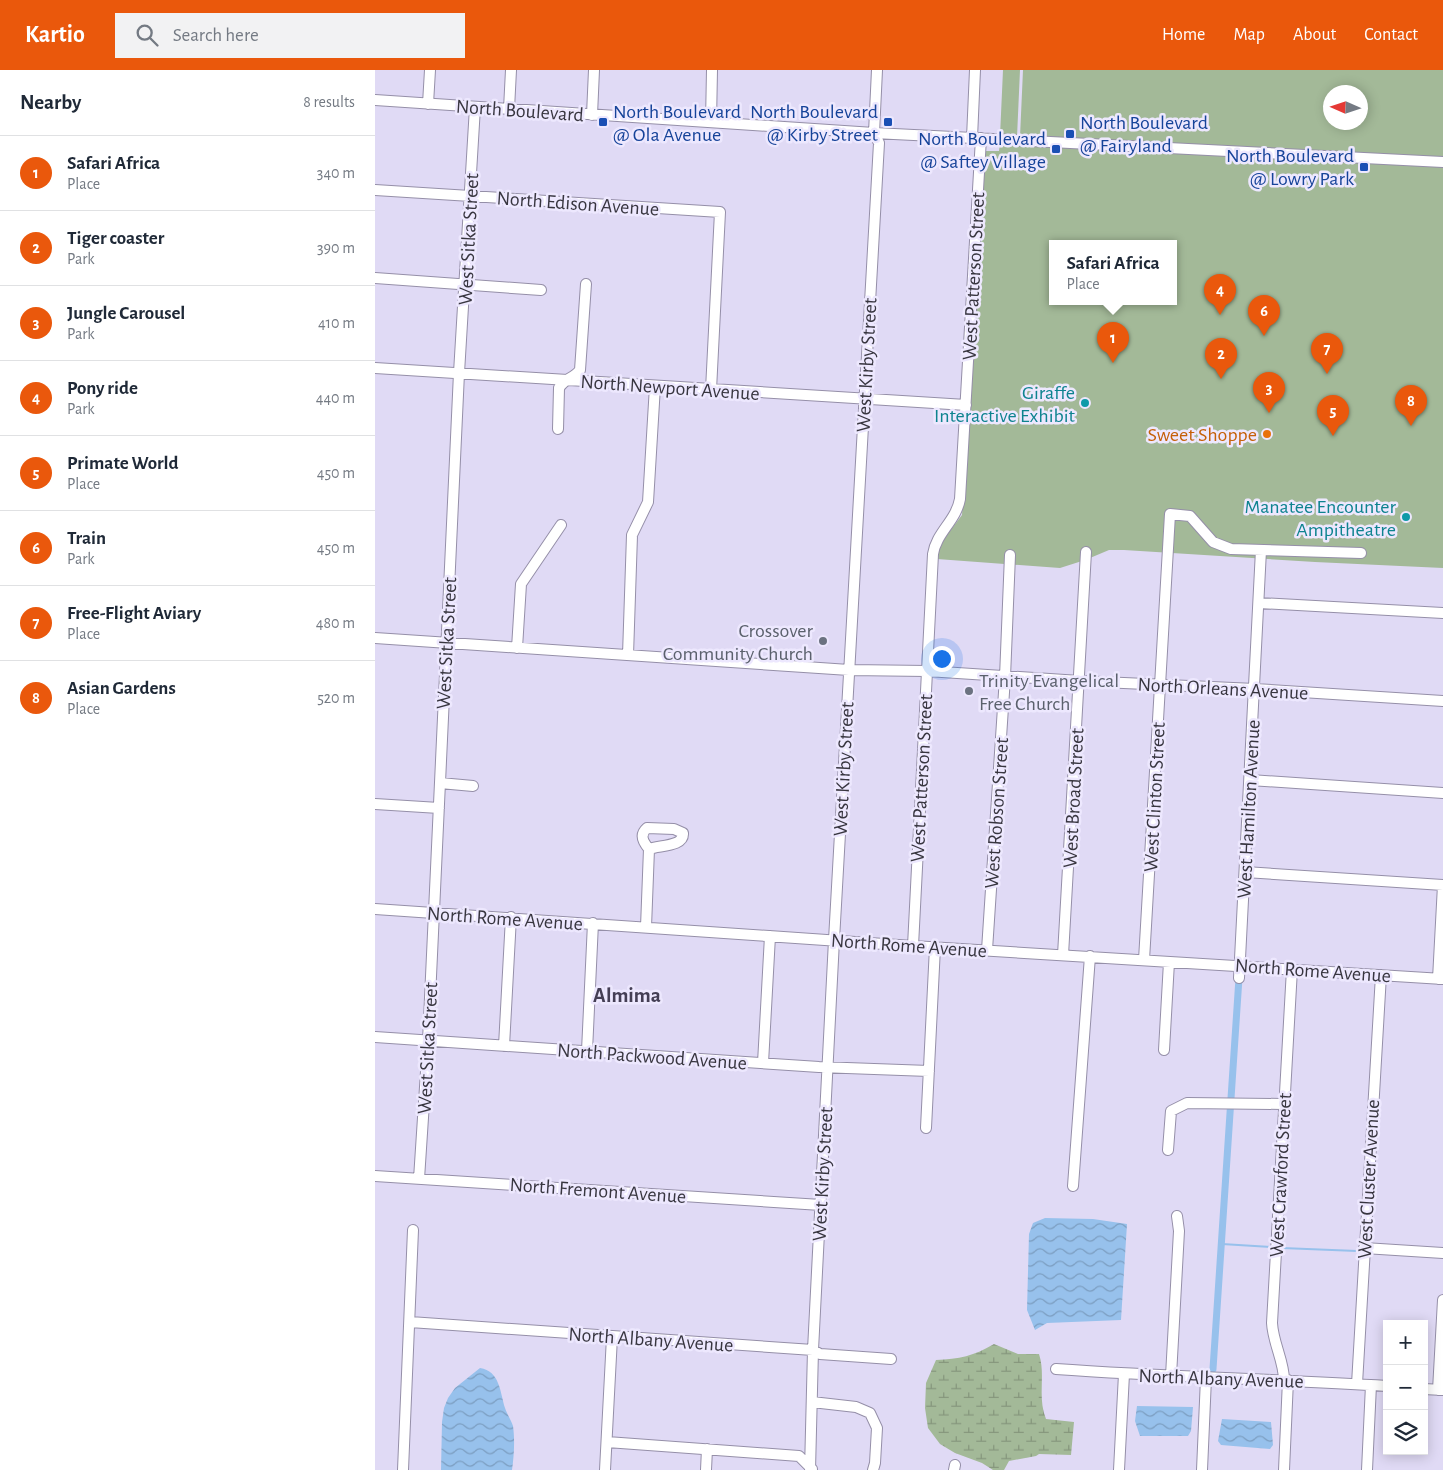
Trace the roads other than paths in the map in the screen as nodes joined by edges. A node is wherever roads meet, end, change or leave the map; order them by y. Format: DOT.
graph roads {
  1 [pos="430,70"];
  2 [pos="511,70"];
  3 [pos="594,70"];
  4 [pos="712,70"];
  5 [pos="877,70"];
  6 [pos="975,70"];
  7 [pos="375,100"];
  8 [pos="428,104"];
  9 [pos="475,107"];
  10 [pos="509,110"];
  11 [pos="592,115"];
  12 [pos="711,122"];
  13 [pos="874,132"];
  14 [pos="976,138"];
  15 [pos="1443,162"];
  16 [pos="375,190"];
  17 [pos="471,196"];
  18 [pos="375,278"];
  19 [pos="465,284"];
  20 [pos="586,284"];
  21 [pos="541,290"];
  22 [pos="375,368"];
  23 [pos="459,373"];
  24 [pos="565,381"];
  25 [pos="655,386"];
  26 [pos="711,390"];
  27 [pos="865,399"];
  28 [pos="966,405"];
  29 [pos="558,429"];
  30 [pos="561,525"];
  31 [pos="1261,550"];
  32 [pos="1086,552"];
  33 [pos="1361,553"];
  34 [pos="1010,556"];
  35 [pos="1259,603"];
  36 [pos="1443,612"];
  37 [pos="375,638"];
  38 [pos="446,643"];
  39 [pos="517,648"];
  40 [pos="628,655"];
  41 [pos="849,670"];
  42 [pos="927,671"];
  43 [pos="1005,677"];
  44 [pos="1080,682"];
  45 [pos="1160,685"];
  46 [pos="1255,689"];
  47 [pos="1443,701"];
  48 [pos="1250,780"];
  49 [pos="440,783"];
  50 [pos="473,786"];
  51 [pos="1443,793"];
  52 [pos="375,804"];
  53 [pos="439,808"];
  54 [pos="649,848"];
  55 [pos="1245,872"];
  56 [pos="1443,885"];
  57 [pos="375,909"];
  58 [pos="434,913"];
  59 [pos="511,918"];
  60 [pos="593,923"];
  61 [pos="646,927"];
  62 [pos="769,936"];
  63 [pos="834,940"];
  64 [pos="913,946"];
  65 [pos="935,947"];
  66 [pos="987,950"];
  67 [pos="1063,954"];
  68 [pos="1089,956"];
  69 [pos="1144,960"];
  70 [pos="1169,962"];
  71 [pos="1240,966"];
  72 [pos="1291,969"];
  73 [pos="1381,975"];
  74 [pos="1239,978"];
  75 [pos="1441,979"];
  76 [pos="375,1037"];
  77 [pos="428,1041"];
  78 [pos="504,1046"];
  79 [pos="1164,1050"];
  80 [pos="587,1051"];
  81 [pos="763,1063"];
  82 [pos="827,1067"];
  83 [pos="929,1070"];
  84 [pos="1283,1104"];
  85 [pos="926,1128"];
  86 [pos="1168,1150"];
  87 [pos="375,1176"];
  88 [pos="419,1179"];
  89 [pos="1073,1186"];
  90 [pos="821,1205"];
  91 [pos="1177,1216"];
  92 [pos="413,1230"];
  93 [pos="1364,1248"];
  94 [pos="1443,1252"];
  95 [pos="1443,1300"];
  96 [pos="410,1322"];
  97 [pos="612,1337"];
  98 [pos="813,1350"];
  99 [pos="891,1359"];
  100 [pos="1056,1369"];
  101 [pos="1123,1374"];
  102 [pos="1171,1376"];
  103 [pos="1206,1378"];
  104 [pos="1286,1380"];
  105 [pos="1357,1384"];
  106 [pos="1371,1385"];
  107 [pos="1383,1386"];
  108 [pos="1428,1389"];
  109 [pos="1441,1390"];
  110 [pos="812,1402"];
  111 [pos="607,1442"];
  112 [pos="707,1449"];
  113 [pos="811,1469"];
  114 [pos="403,1470"];
  115 [pos="605,1470"];
  116 [pos="706,1470"];
  117 [pos="873,1470"];
  118 [pos="1119,1470"];
  119 [pos="1201,1470"];
  120 [pos="1284,1470"];
  121 [pos="1367,1470"];
  1 -- 8 [label="street"];
  2 -- 10 [label="street"];
  3 -- 11 [label="street"];
  4 -- 12 [label="street"];
  5 -- 13 [label="street, West Kirby Street"];
  6 -- 14 [label="street, West Patterson Street"];
  7 -- 8 [label="street, North Boulevard"];
  8 -- 9 [label="street, North Boulevard"];
  9 -- 10 [label="street, North Boulevard"];
  9 -- 17 [label="street, West Sitka Street"];
  10 -- 11 [label="street, North Boulevard"];
  11 -- 12 [label="street, North Boulevard"];
  12 -- 13 [label="street, North Boulevard"];
  13 -- 14 [label="street, North Boulevard"];
  13 -- 27 [label="street, West Kirby Street"];
  14 -- 15 [label="street, North Boulevard"];
  14 -- 28 [label="street, West Patterson Street"];
  16 -- 17 [label="street, North Edison Avenue"];
  17 -- 19 [label="street, West Sitka Street"];
  17 -- 26 [label="street, North Edison Avenue"];
  18 -- 19 [label="street"];
  19 -- 21 [label="street"];
  19 -- 23 [label="street, West Sitka Street"];
  20 -- 24 [label="street"];
  22 -- 23 [label="street, North Newport Avenue"];
  23 -- 24 [label="street, North Newport Avenue"];
  23 -- 38 [label="street, West Sitka Street"];
  24 -- 25 [label="street, North Newport Avenue"];
  24 -- 29 [label="street"];
  25 -- 26 [label="street, North Newport Avenue"];
  25 -- 40 [label="street"];
  26 -- 27 [label="street, North Newport Avenue"];
  27 -- 28 [label="street, North Newport Avenue"];
  27 -- 41 [label="street, West Kirby Street"];
  28 -- 42 [label="street, West Patterson Street"];
  30 -- 39 [label="street"];
  31 -- 33 [label="street"];
  31 -- 35 [label="street, West Hamilton Avenue"];
  31 -- 45 [label="street, West Clinton Street"];
  32 -- 44 [label="street, West Broad Street"];
  34 -- 43 [label="street, West Robson Street"];
  35 -- 36 [label="street"];
  35 -- 46 [label="street, West Hamilton Avenue"];
  37 -- 38 [label="street, North Orleans Avenue"];
  38 -- 39 [label="street, North Orleans Avenue"];
  38 -- 49 [label="street, West Sitka Street"];
  39 -- 40 [label="street, North Orleans Avenue"];
  40 -- 41 [label="street, North Orleans Avenue"];
  41 -- 42 [label="street, North Orleans Avenue"];
  41 -- 63 [label="street, West Kirby Street"];
  42 -- 43 [label="street, North Orleans Avenue"];
  42 -- 64 [label="street, West Patterson Street"];
  43 -- 44 [label="street, North Orleans Avenue"];
  43 -- 66 [label="street, West Robson Street"];
  44 -- 45 [label="street, North Orleans Avenue"];
  44 -- 67 [label="street, West Broad Street"];
  45 -- 46 [label="street, North Orleans Avenue"];
  45 -- 69 [label="street, West Clinton Street"];
  46 -- 47 [label="street, North Orleans Avenue"];
  46 -- 48 [label="street, West Hamilton Avenue"];
  48 -- 51 [label="street"];
  48 -- 55 [label="street, West Hamilton Avenue"];
  49 -- 50 [label="street"];
  49 -- 53 [label="street, West Sitka Street"];
  52 -- 53 [label="street"];
  53 -- 58 [label="street, West Sitka Street"];
  54 -- 61 [label="street"];
  55 -- 56 [label="street"];
  55 -- 71 [label="street, West Hamilton Avenue"];
  56 -- 75 [label="street"];
  57 -- 58 [label="street, North Rome Avenue"];
  58 -- 59 [label="street, North Rome Avenue"];
  58 -- 77 [label="street, West Sitka Street"];
  59 -- 60 [label="street, North Rome Avenue"];
  59 -- 78 [label="street"];
  60 -- 61 [label="street, North Rome Avenue"];
  60 -- 80 [label="street"];
  61 -- 62 [label="street, North Rome Avenue"];
  62 -- 63 [label="street, North Rome Avenue"];
  62 -- 81 [label="street"];
  63 -- 64 [label="street, North Rome Avenue"];
  63 -- 82 [label="street, West Kirby Street"];
  64 -- 65 [label="street, North Rome Avenue"];
  65 -- 66 [label="street, North Rome Avenue"];
  65 -- 83 [label="street"];
  66 -- 67 [label="street, North Rome Avenue"];
  67 -- 68 [label="street, North Rome Avenue"];
  68 -- 69 [label="street, North Rome Avenue"];
  68 -- 89 [label="street"];
  69 -- 70 [label="street, North Rome Avenue"];
  70 -- 71 [label="street, North Rome Avenue"];
  70 -- 79 [label="street"];
  71 -- 72 [label="street, North Rome Avenue"];
  71 -- 74 [label="street, West Hamilton Avenue"];
  72 -- 73 [label="street, North Rome Avenue"];
  72 -- 84 [label="street, West Crawford Street"];
  73 -- 75 [label="street, North Rome Avenue"];
  73 -- 93 [label="street, West Cluster Avenue"];
  76 -- 77 [label="street, North Packwood Avenue"];
  77 -- 78 [label="street, North Packwood Avenue"];
  77 -- 88 [label="street, West Sitka Street"];
  78 -- 80 [label="street, North Packwood Avenue"];
  80 -- 81 [label="street, North Packwood Avenue"];
  81 -- 82 [label="street, North Packwood Avenue"];
  82 -- 83 [label="street, North Packwood Avenue"];
  82 -- 90 [label="street, West Kirby Street"];
  83 -- 85 [label="street"];
  84 -- 86 [label="street"];
  84 -- 104 [label="street, West Crawford Street"];
  87 -- 88 [label="street, North Fremont Avenue"];
  88 -- 90 [label="street, North Fremont Avenue"];
  90 -- 98 [label="street, West Kirby Street"];
  91 -- 102 [label="street"];
  92 -- 96 [label="street"];
  93 -- 94 [label="street"];
  93 -- 105 [label="street, West Cluster Avenue"];
  95 -- 109 [label="street"];
  96 -- 97 [label="street, North Albany Avenue"];
  96 -- 114 [label="street"];
  97 -- 98 [label="street, North Albany Avenue"];
  97 -- 111 [label="street"];
  98 -- 99 [label="street, North Albany Avenue"];
  98 -- 110 [label="street, West Kirby Street"];
  100 -- 101 [label="street, North Albany Avenue"];
  101 -- 102 [label="street, North Albany Avenue"];
  101 -- 118 [label="street"];
  102 -- 103 [label="street, North Albany Avenue"];
  103 -- 104 [label="street, North Albany Avenue"];
  103 -- 119 [label="street"];
  104 -- 105 [label="street, North Albany Avenue"];
  104 -- 120 [label="street, West Crawford Street"];
  105 -- 106 [label="street, North Albany Avenue"];
  106 -- 107 [label="street, North Albany Avenue"];
  106 -- 121 [label="street"];
  108 -- 109 [label="street"];
  110 -- 113 [label="street, West Kirby Street"];
  110 -- 117 [label="street"];
  111 -- 112 [label="street"];
  111 -- 115 [label="street"];
  112 -- 113 [label="street"];
  112 -- 116 [label="street"];
}
